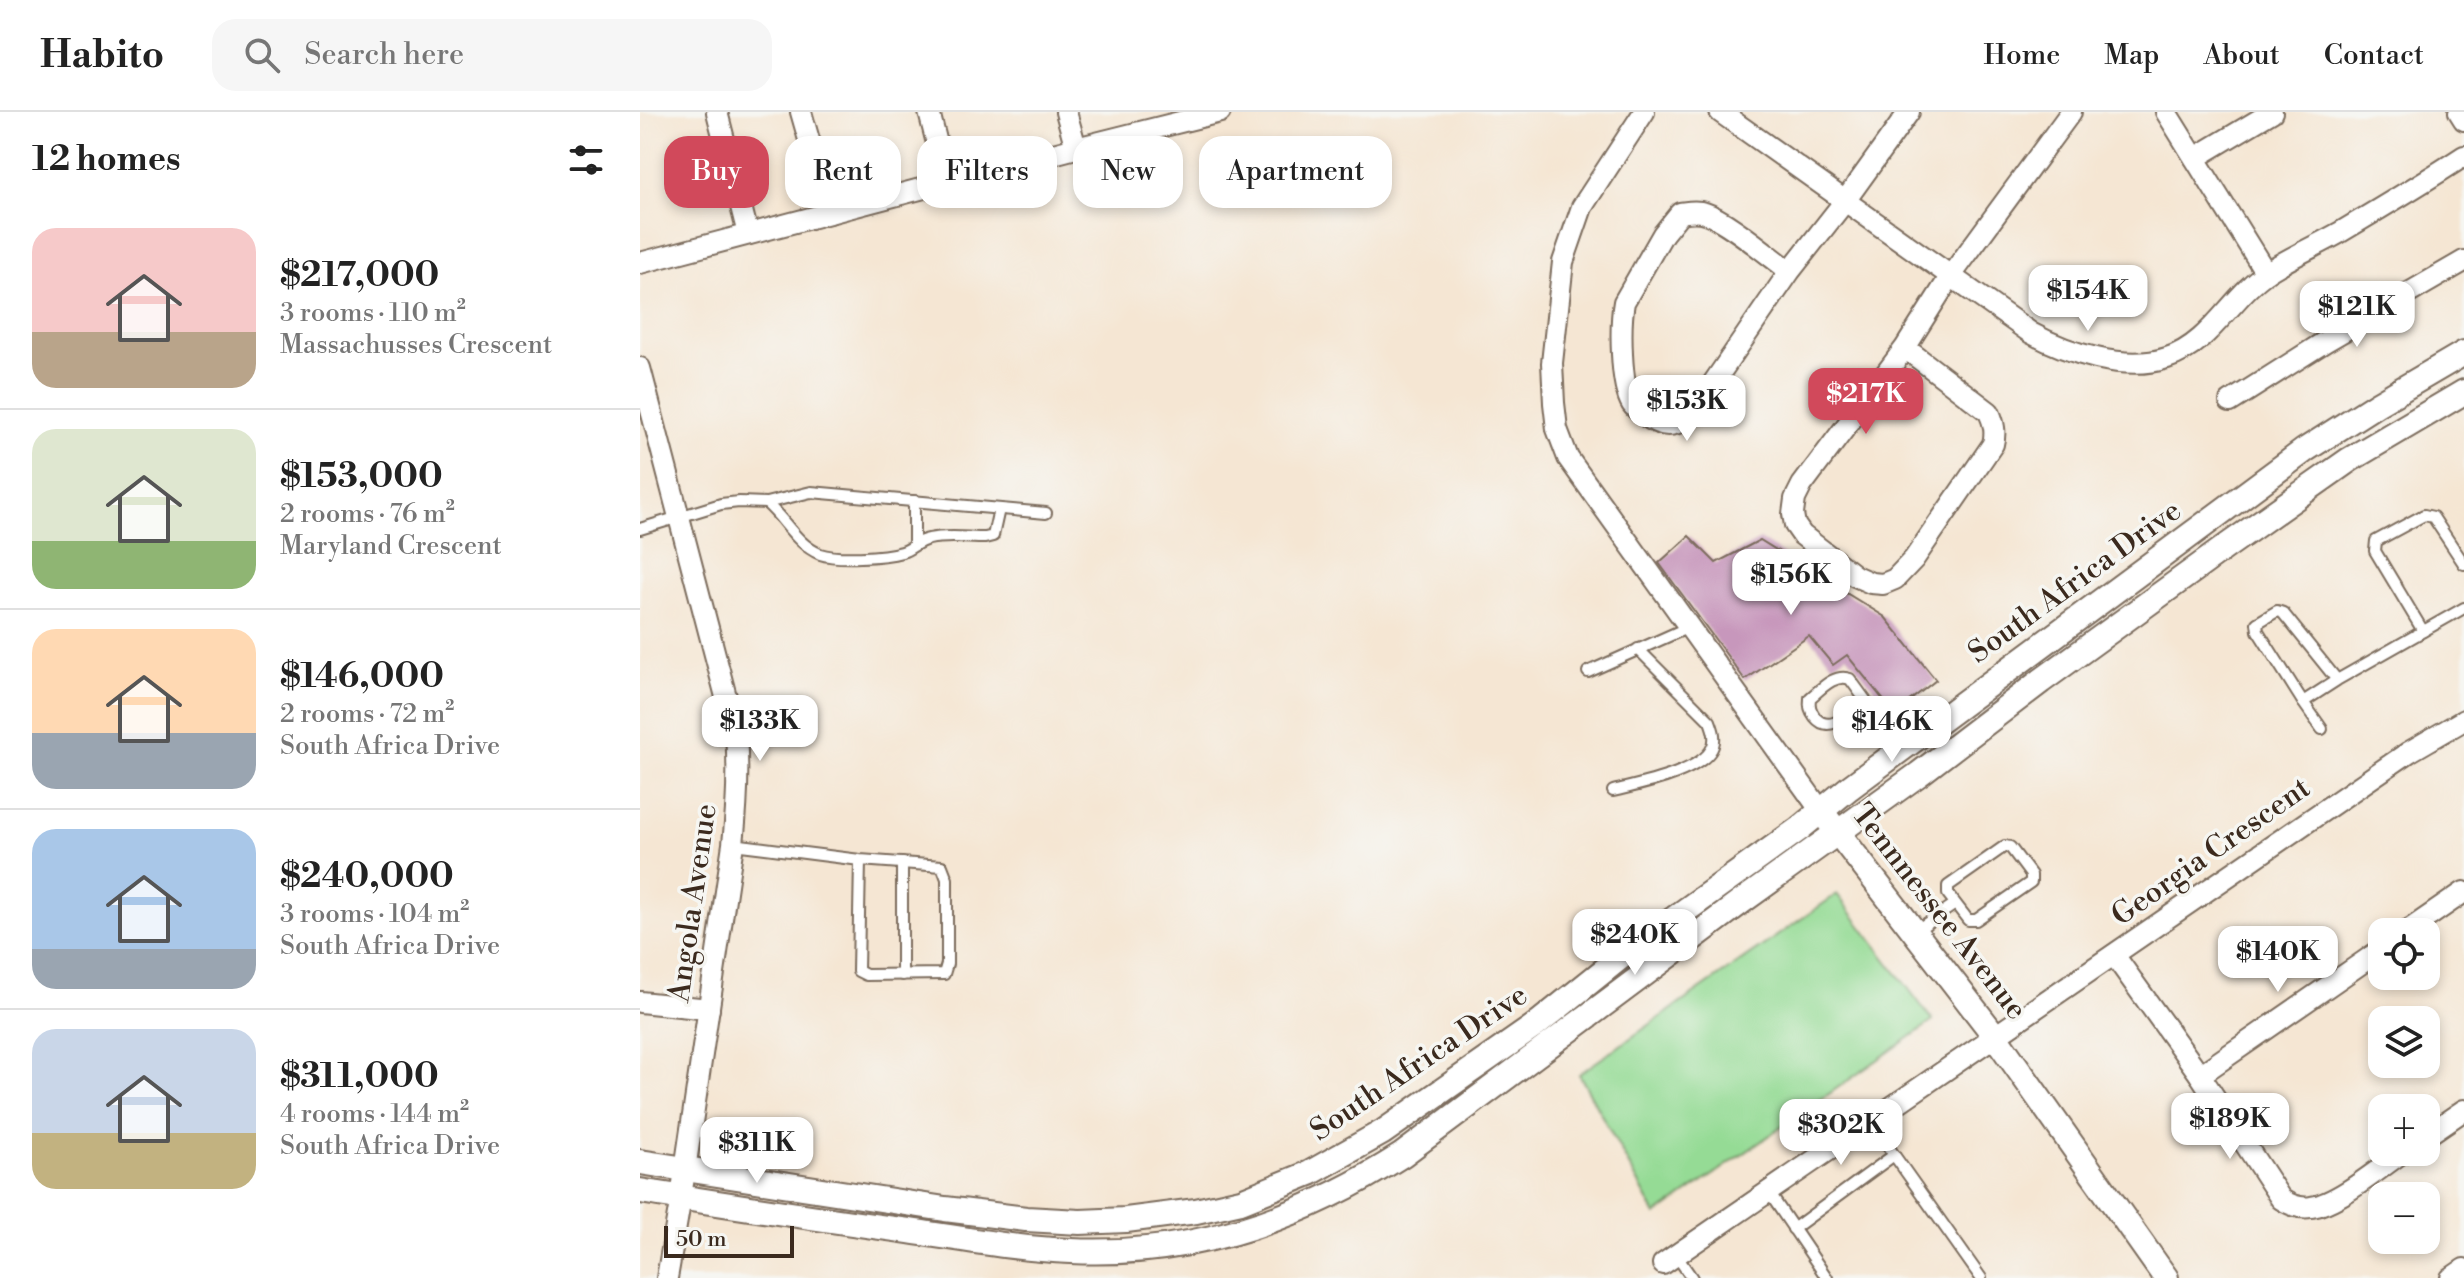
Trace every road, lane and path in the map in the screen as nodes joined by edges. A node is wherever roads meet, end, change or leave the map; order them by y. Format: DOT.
graph roads {
  1 [pos="717,112"];
  2 [pos="801,112"];
  3 [pos="929,112"];
  4 [pos="1066,112"];
  5 [pos="1220,112"];
  6 [pos="1644,112"];
  7 [pos="1720,112"];
  8 [pos="1909,112"];
  9 [pos="2071,112"];
  10 [pos="2166,112"];
  11 [pos="2272,112"];
  12 [pos="2459,112"];
  13 [pos="1197,115"];
  14 [pos="2464,120"];
  15 [pos="935,136"];
  16 [pos="1120,136"];
  17 [pos="1073,137"];
  18 [pos="2464,156"];
  19 [pos="2195,158"];
  20 [pos="917,191"];
  21 [pos="1845,201"];
  22 [pos="830,213"];
  23 [pos="748,234"];
  24 [pos="2464,261"];
  25 [pos="640,263"];
  26 [pos="1790,271"];
  27 [pos="2266,273"];
  28 [pos="1950,277"];
  29 [pos="1905,348"];
  30 [pos="2464,353"];
  31 [pos="640,368"];
  32 [pos="2464,392"];
  33 [pos="2230,402"];
  34 [pos="914,501"];
  35 [pos="766,503"];
  36 [pos="999,509"];
  37 [pos="1046,513"];
  38 [pos="680,517"];
  39 [pos="640,529"];
  40 [pos="914,543"];
  41 [pos="2464,564"];
  42 [pos="2464,608"];
  43 [pos="1689,627"];
  44 [pos="2423,631"];
  45 [pos="1638,649"];
  46 [pos="1588,672"];
  47 [pos="2337,680"];
  48 [pos="1866,701"];
  49 [pos="2303,702"];
  50 [pos="2464,720"];
  51 [pos="2322,729"];
  52 [pos="1901,749"];
  53 [pos="1613,791"];
  54 [pos="1821,811"];
  55 [pos="1837,833"];
  56 [pos="733,844"];
  57 [pos="860,860"];
  58 [pos="902,863"];
  59 [pos="2464,892"];
  60 [pos="1955,904"];
  61 [pos="2426,918"];
  62 [pos="1914,932"];
  63 [pos="2114,955"];
  64 [pos="2368,959"];
  65 [pos="902,975"];
  66 [pos="640,1002"];
  67 [pos="709,1009"];
  68 [pos="1995,1036"];
  69 [pos="2200,1075"];
  70 [pos="2464,1110"];
  71 [pos="1870,1121"];
  72 [pos="2440,1126"];
  73 [pos="1894,1155"];
  74 [pos="640,1162"];
  75 [pos="2383,1166"];
  76 [pos="684,1168"];
  77 [pos="640,1191"];
  78 [pos="1768,1191"];
  79 [pos="681,1197"];
  80 [pos="1793,1229"];
  81 [pos="1669,1259"];
  82 [pos="2464,1269"];
  83 [pos="667,1278"];
  84 [pos="1692,1278"];
  85 [pos="1827,1278"];
  86 [pos="1981,1278"];
  87 [pos="2166,1278"];
  88 [pos="2451,1278"];
  1 -- 23 [label="street"];
  2 -- 22 [label="street"];
  3 -- 15 [label="street"];
  4 -- 17 [label="street"];
  5 -- 13 [label="street"];
  6 -- 43 [label="street, Tennnessee Avenue"];
  7 -- 21 [label="street"];
  8 -- 21 [label="street"];
  9 -- 28 [label="street"];
  10 -- 19 [label="street"];
  11 -- 19 [label="street"];
  12 -- 14 [label="street"];
  13 -- 16 [label="street"];
  18 -- 27 [label="street"];
  19 -- 27 [label="street"];
  20 -- 22 [label="street"];
  21 -- 26 [label="street"];
  21 -- 28 [label="street"];
  22 -- 23 [label="street"];
  23 -- 25 [label="street"];
  24 -- 33 [label="street"];
  26 -- 26 [label="street"];
  27 -- 28 [label="street"];
  28 -- 29 [label="street"];
  29 -- 29 [label="street"];
  30 -- 52 [label="street, South Africa Drive"];
  31 -- 38 [label="street, Angola Avenue"];
  32 -- 55 [label="street, South Africa Drive"];
  34 -- 35 [label="lane"];
  34 -- 36 [label="lane"];
  34 -- 40 [label="lane"];
  35 -- 38 [label="lane"];
  35 -- 40 [label="lane"];
  36 -- 37 [label="lane"];
  36 -- 40 [label="lane"];
  38 -- 39 [label="lane"];
  38 -- 56 [label="street, Angola Avenue"];
  41 -- 44 [label="lane"];
  42 -- 44 [label="lane"];
  43 -- 45 [label="lane"];
  43 -- 54 [label="street, Tennnessee Avenue"];
  44 -- 47 [label="lane"];
  45 -- 46 [label="lane"];
  45 -- 53 [label="lane"];
  47 -- 49 [label="lane"];
  47 -- 49 [label="lane"];
  48 -- 48 [label="lane"];
  48 -- 52 [label="lane"];
  49 -- 51 [label="lane"];
  50 -- 63 [label="street, Georgia Crescent"];
  52 -- 54 [label="street, South Africa Drive"];
  54 -- 55 [label="street, Tennnessee Avenue"];
  54 -- 76 [label="street, South Africa Drive"];
  55 -- 62 [label="street, Tennnessee Avenue"];
  55 -- 79 [label="street, South Africa Drive"];
  56 -- 57 [label="lane"];
  56 -- 67 [label="street, Angola Avenue"];
  57 -- 58 [label="lane"];
  57 -- 65 [label="lane"];
  58 -- 65 [label="lane"];
  58 -- 65 [label="lane"];
  59 -- 61 [label="street"];
  60 -- 60 [label="lane"];
  60 -- 62 [label="lane"];
  62 -- 68 [label="street, Tennnessee Avenue"];
  63 -- 68 [label="street, Georgia Crescent"];
  63 -- 69 [label="street"];
  64 -- 69 [label="street"];
  66 -- 67 [label="street"];
  67 -- 76 [label="street, Angola Avenue"];
  68 -- 71 [label="street, Georgia Crescent"];
  68 -- 87 [label="street, Tennnessee Avenue"];
  69 -- 75 [label="street"];
  70 -- 72 [label="street"];
  71 -- 73 [label="lane"];
  71 -- 78 [label="street, Georgia Crescent"];
  73 -- 80 [label="lane"];
  73 -- 86 [label="lane"];
  74 -- 76 [label="street, South Africa Drive"];
  76 -- 79 [label="street, Angola Avenue"];
  77 -- 79 [label="street, South Africa Drive"];
  78 -- 80 [label="lane"];
  78 -- 81 [label="street, Georgia Crescent"];
  79 -- 83 [label="street, Angola Avenue"];
  80 -- 85 [label="lane"];
  81 -- 84 [label="lane"];
  82 -- 88 [label="street"];
}
